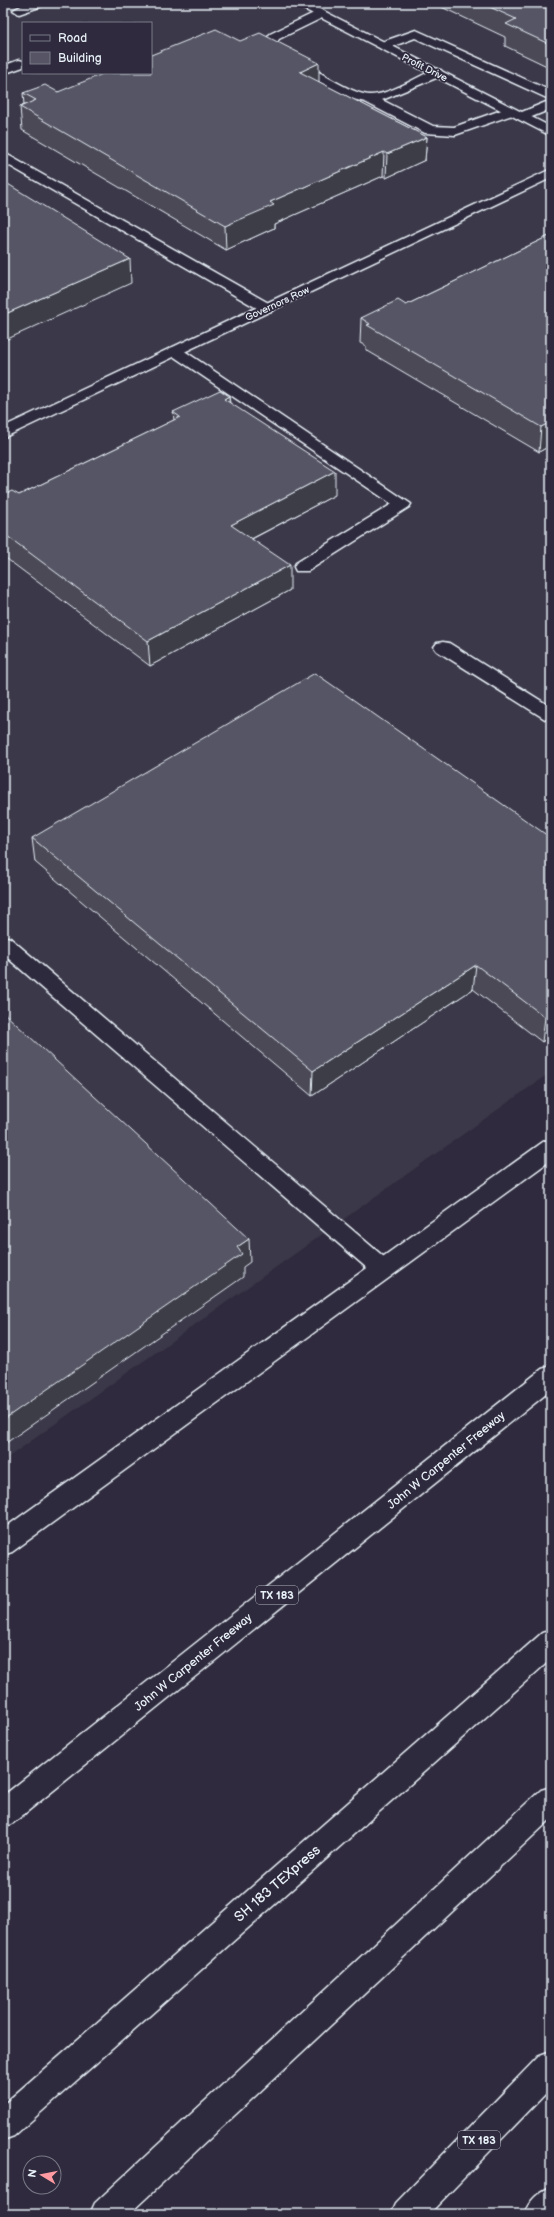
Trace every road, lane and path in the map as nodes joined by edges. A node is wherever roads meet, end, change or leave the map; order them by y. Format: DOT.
graph roads {
  1 [pos="38,3"];
  2 [pos="298,3"];
  3 [pos="19,10"];
  4 [pos="320,14"];
  5 [pos="383,46"];
  6 [pos="19,64"];
  7 [pos="3,70"];
  8 [pos="437,73"];
  9 [pos="551,96"];
  10 [pos="369,99"];
  11 [pos="551,104"];
  12 [pos="510,111"];
  13 [pos="522,117"];
  14 [pos="551,132"];
  15 [pos="6,158"];
  16 [pos="551,173"];
  17 [pos="267,308"];
  18 [pos="175,351"];
  19 [pos="3,433"];
  20 [pos="302,566"];
  21 [pos="443,646"];
  22 [pos="551,715"];
  23 [pos="3,943"];
  24 [pos="551,1148"];
  25 [pos="383,1269"];
  26 [pos="551,1376"];
  27 [pos="3,1544"];
  28 [pos="551,1642"];
  29 [pos="551,1800"];
  30 [pos="3,1813"];
  31 [pos="551,2066"];
  32 [pos="3,2125"];
  33 [pos="551,2203"];
  34 [pos="106,2214"];
  35 [pos="407,2214"];
  36 [pos="540,2214"];
  1 -- 3 [label="lane"];
  2 -- 4 [label="main road, Profit Drive"];
  4 -- 5 [label="main road, Profit Drive"];
  4 -- 10 [label="lane"];
  5 -- 8 [label="main road, Profit Drive"];
  5 -- 9 [label="lane"];
  6 -- 7 [label="lane"];
  8 -- 10 [label="lane"];
  8 -- 12 [label="main road, Profit Drive"];
  10 -- 12 [label="lane"];
  11 -- 13 [label="lane"];
  12 -- 13 [label="main road, Profit Drive"];
  13 -- 14 [label="main road, Profit Drive"];
  15 -- 17 [label="lane"];
  16 -- 17 [label="main road, Governors Row"];
  17 -- 18 [label="main road, Governors Row"];
  18 -- 19 [label="main road, Governors Row"];
  18 -- 20 [label="lane"];
  21 -- 22 [label="lane"];
  23 -- 25 [label="lane"];
  24 -- 25 [label="main road"];
  25 -- 27 [label="main road"];
  26 -- 30 [label="main road, John W Carpenter Freeway / TX 183"];
  28 -- 32 [label="main road, SH 183 TEXpress"];
  29 -- 34 [label="main road"];
  31 -- 35 [label="main road, TX 183"];
  33 -- 36 [label="main road"];
}
